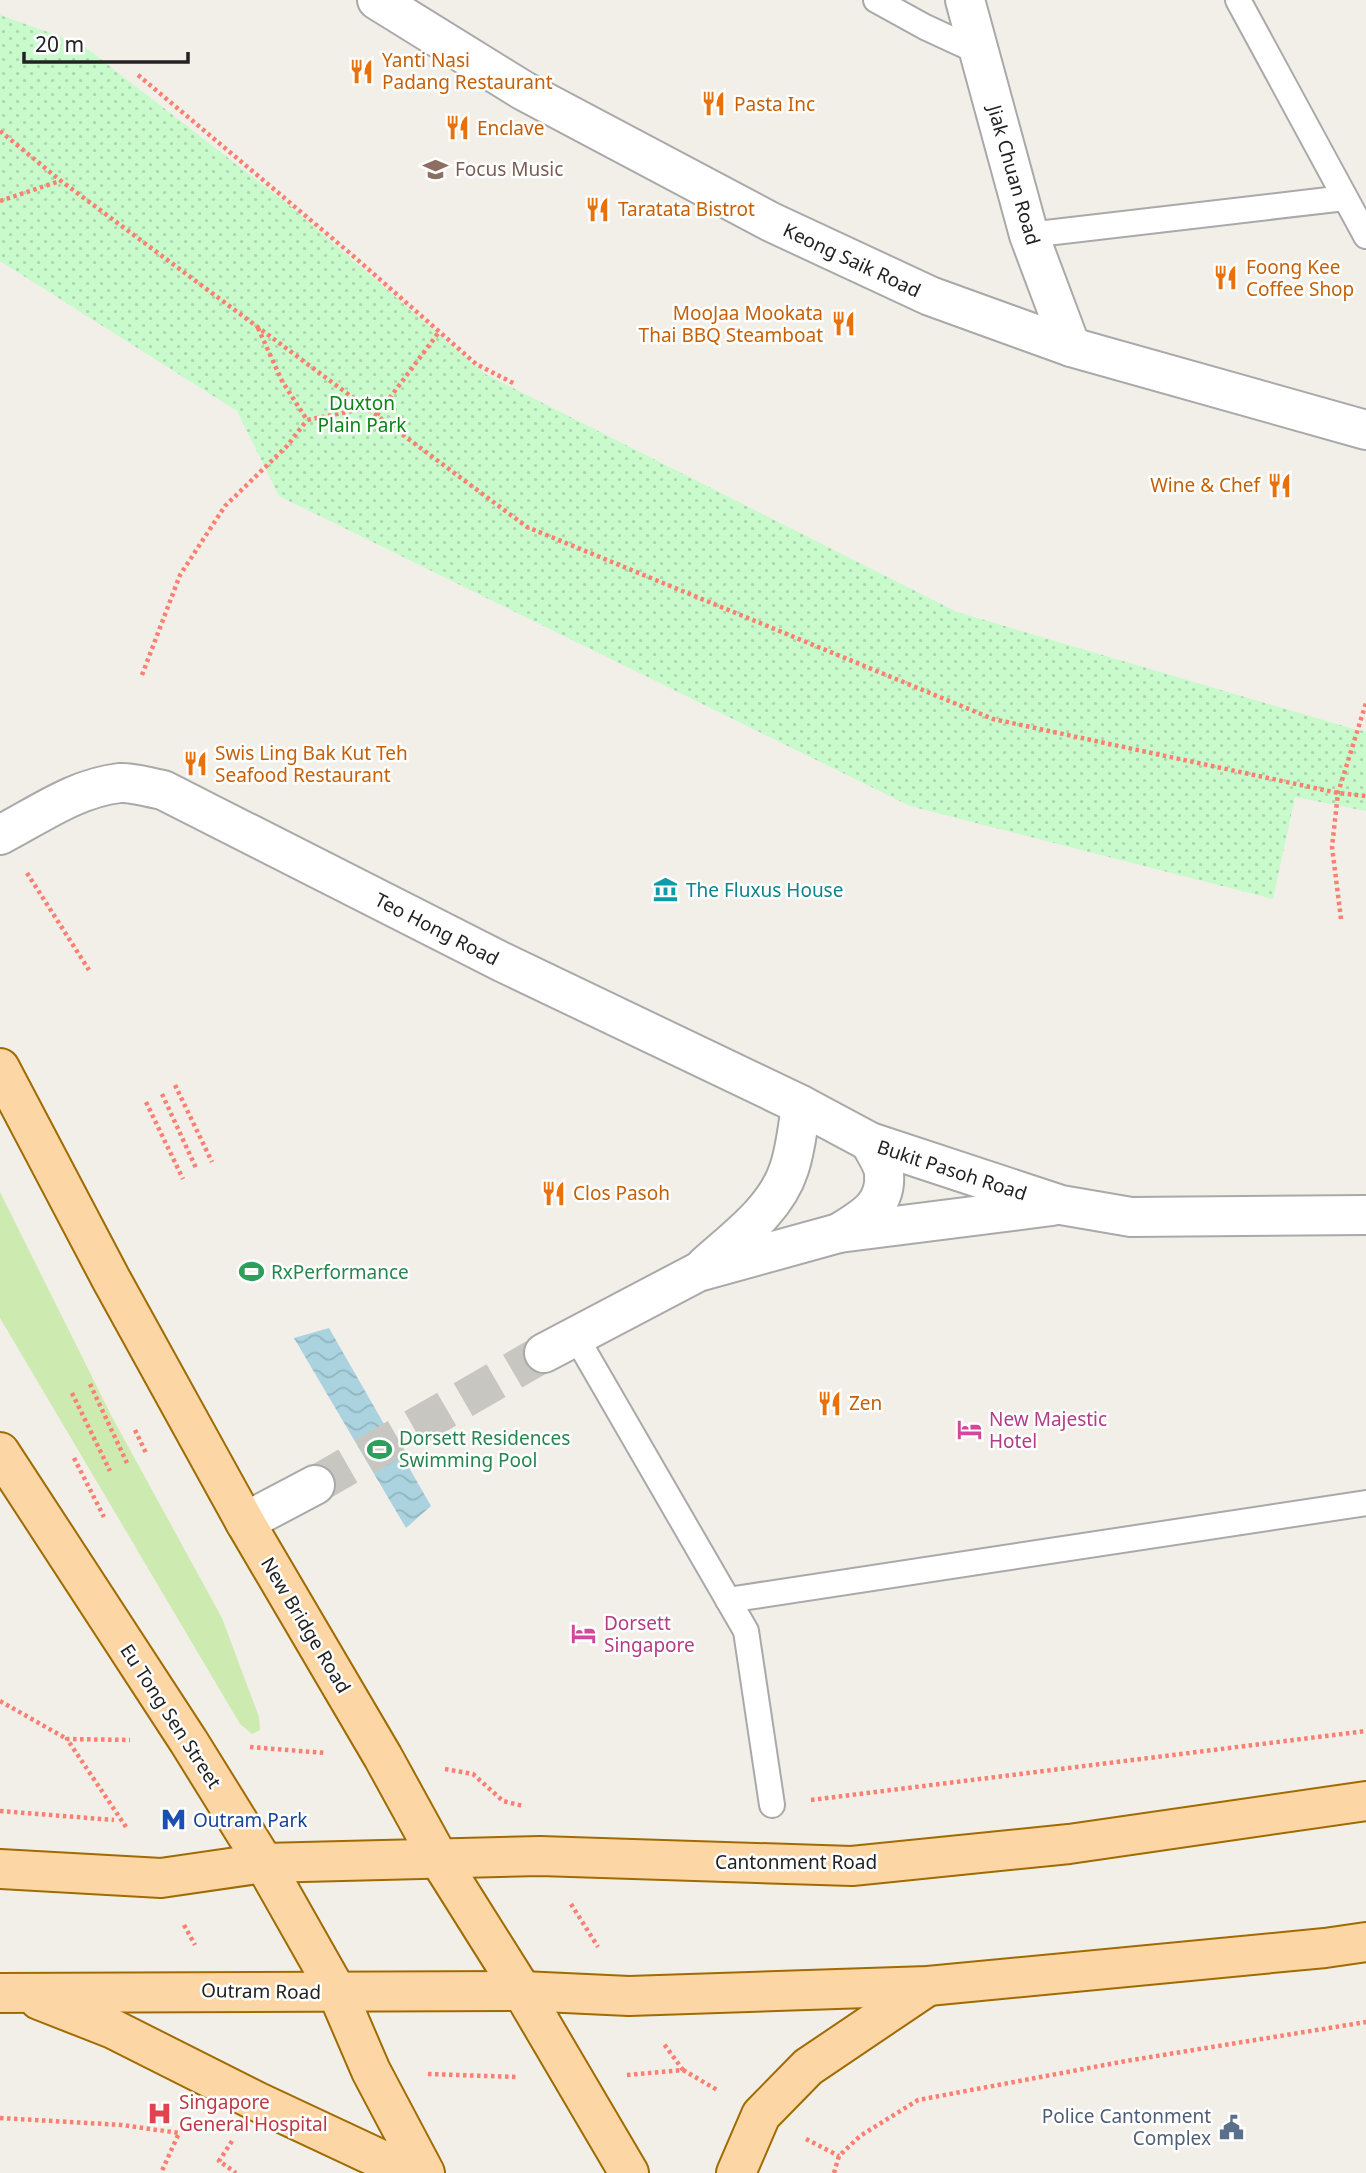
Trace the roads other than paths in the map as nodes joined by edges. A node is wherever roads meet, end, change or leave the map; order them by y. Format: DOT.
graph roads {
  1 [pos="377,0"];
  2 [pos="877,0"];
  3 [pos="965,0"];
  4 [pos="1238,0"];
  5 [pos="979,52"];
  6 [pos="1345,198"];
  7 [pos="1029,235"];
  8 [pos="1366,236"];
  9 [pos="1071,347"];
  10 [pos="1366,430"];
  11 [pos="1,835"];
  12 [pos="0,1068"];
  13 [pos="801,1105"];
  14 [pos="870,1142"];
  15 [pos="1061,1205"];
  16 [pos="1366,1215"];
  17 [pos="839,1233"];
  18 [pos="698,1272"];
  19 [pos="560,1345"];
  20 [pos="0,1452"];
  21 [pos="316,1485"];
  22 [pos="1366,1503"];
  23 [pos="245,1522"];
  24 [pos="728,1600"];
  25 [pos="1366,1801"];
  26 [pos="772,1805"];
  27 [pos="439,1859"];
  28 [pos="264,1863"];
  29 [pos="0,1869"];
  30 [pos="1366,1942"];
  31 [pos="929,1986"];
  32 [pos="522,1991"];
  33 [pos="8,1992"];
  34 [pos="337,1992"];
  35 [pos="396,2173"];
  36 [pos="425,2173"];
  37 [pos="629,2173"];
  38 [pos="736,2173"];
  1 -- 9 [label="street, Keong Saik Road"];
  2 -- 5 [label="lane"];
  3 -- 5 [label="street, Jiak Chuan Road"];
  4 -- 6 [label="lane"];
  5 -- 7 [label="street, Jiak Chuan Road"];
  6 -- 7 [label="lane"];
  6 -- 8 [label="lane"];
  7 -- 9 [label="street, Jiak Chuan Road"];
  9 -- 10 [label="street, Keong Saik Road"];
  11 -- 13 [label="street, Teo Hong Road"];
  12 -- 23 [label="main road, New Bridge Road"];
  13 -- 14 [label="street, Teo Hong Road"];
  13 -- 18 [label="street, Bukit Pasoh Road"];
  14 -- 15 [label="street, Bukit Pasoh Road"];
  14 -- 17 [label="street, Bukit Pasoh Road"];
  15 -- 16 [label="street, Bukit Pasoh Road"];
  15 -- 17 [label="street, Bukit Pasoh Road"];
  17 -- 18 [label="street, Bukit Pasoh Road"];
  18 -- 19 [label="street, Bukit Pasoh Road"];
  19 -- 24 [label="lane"];
  20 -- 28 [label="main road, Eu Tong Sen Street"];
  21 -- 23 [label="street"];
  22 -- 24 [label="lane"];
  23 -- 27 [label="main road, New Bridge Road"];
  24 -- 26 [label="lane"];
  25 -- 27 [label="main road, Cantonment Road"];
  27 -- 28 [label="main road, Cantonment Road"];
  27 -- 32 [label="main road, New Bridge Road"];
  28 -- 29 [label="main road"];
  28 -- 34 [label="main road, Eu Tong Sen Street"];
  30 -- 31 [label="main road"];
  31 -- 32 [label="main road"];
  31 -- 38 [label="main road"];
  32 -- 34 [label="main road, Outram Road"];
  32 -- 37 [label="main road, New Bridge Road"];
  33 -- 34 [label="main road, Outram Road"];
  33 -- 35 [label="main road"];
  34 -- 36 [label="main road, Eu Tong Sen Street"];
}
